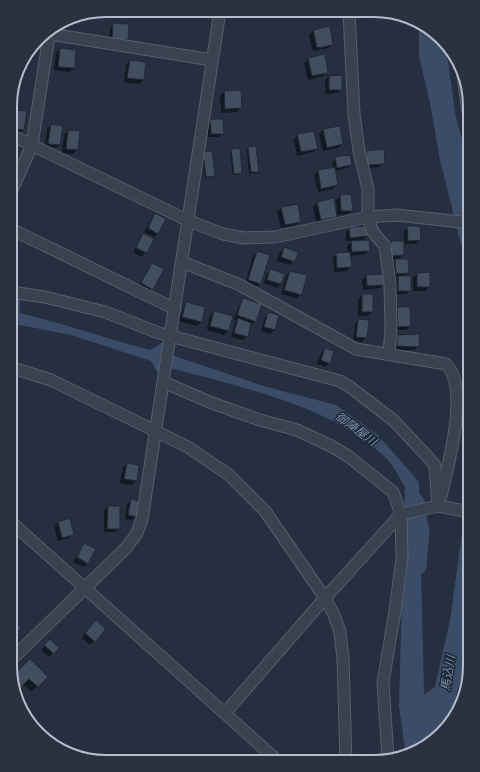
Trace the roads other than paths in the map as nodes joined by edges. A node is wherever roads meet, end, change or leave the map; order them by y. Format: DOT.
graph roads {
  1 [pos="219,17"];
  2 [pos="349,17"];
  3 [pos="55,33"];
  4 [pos="47,39"];
  5 [pos="212,60"];
  6 [pos="17,138"];
  7 [pos="32,145"];
  8 [pos="17,179"];
  9 [pos="368,218"];
  10 [pos="189,221"];
  11 [pos="463,223"];
  12 [pos="17,231"];
  13 [pos="182,262"];
  14 [pos="17,293"];
  15 [pos="175,308"];
  16 [pos="171,339"];
  17 [pos="389,355"];
  18 [pos="17,369"];
  19 [pos="164,380"];
  20 [pos="154,431"];
  21 [pos="442,507"];
  22 [pos="463,511"];
  23 [pos="401,514"];
  24 [pos="17,527"];
  25 [pos="84,588"];
  26 [pos="325,598"];
  27 [pos="17,654"];
  28 [pos="225,713"];
  29 [pos="388,754"];
  30 [pos="271,755"];
  31 [pos="346,755"];
  1 -- 5 [label="street"];
  2 -- 9 [label="street"];
  3 -- 5 [label="street"];
  4 -- 7 [label="street"];
  5 -- 10 [label="street"];
  6 -- 7 [label="street"];
  7 -- 8 [label="street"];
  7 -- 10 [label="street"];
  9 -- 10 [label="street"];
  9 -- 11 [label="street"];
  9 -- 17 [label="street"];
  10 -- 13 [label="street"];
  12 -- 15 [label="street"];
  13 -- 15 [label="street"];
  13 -- 17 [label="street"];
  14 -- 16 [label="street"];
  15 -- 16 [label="street"];
  16 -- 19 [label="street"];
  16 -- 21 [label="street"];
  17 -- 21 [label="street"];
  18 -- 20 [label="street"];
  19 -- 20 [label="street"];
  19 -- 23 [label="street"];
  20 -- 25 [label="street"];
  20 -- 26 [label="street"];
  21 -- 22 [label="street"];
  21 -- 23 [label="street"];
  23 -- 26 [label="street"];
  23 -- 29 [label="street"];
  24 -- 25 [label="street"];
  25 -- 27 [label="street"];
  25 -- 28 [label="street"];
  26 -- 28 [label="street"];
  26 -- 31 [label="street"];
  28 -- 30 [label="street"];
}
